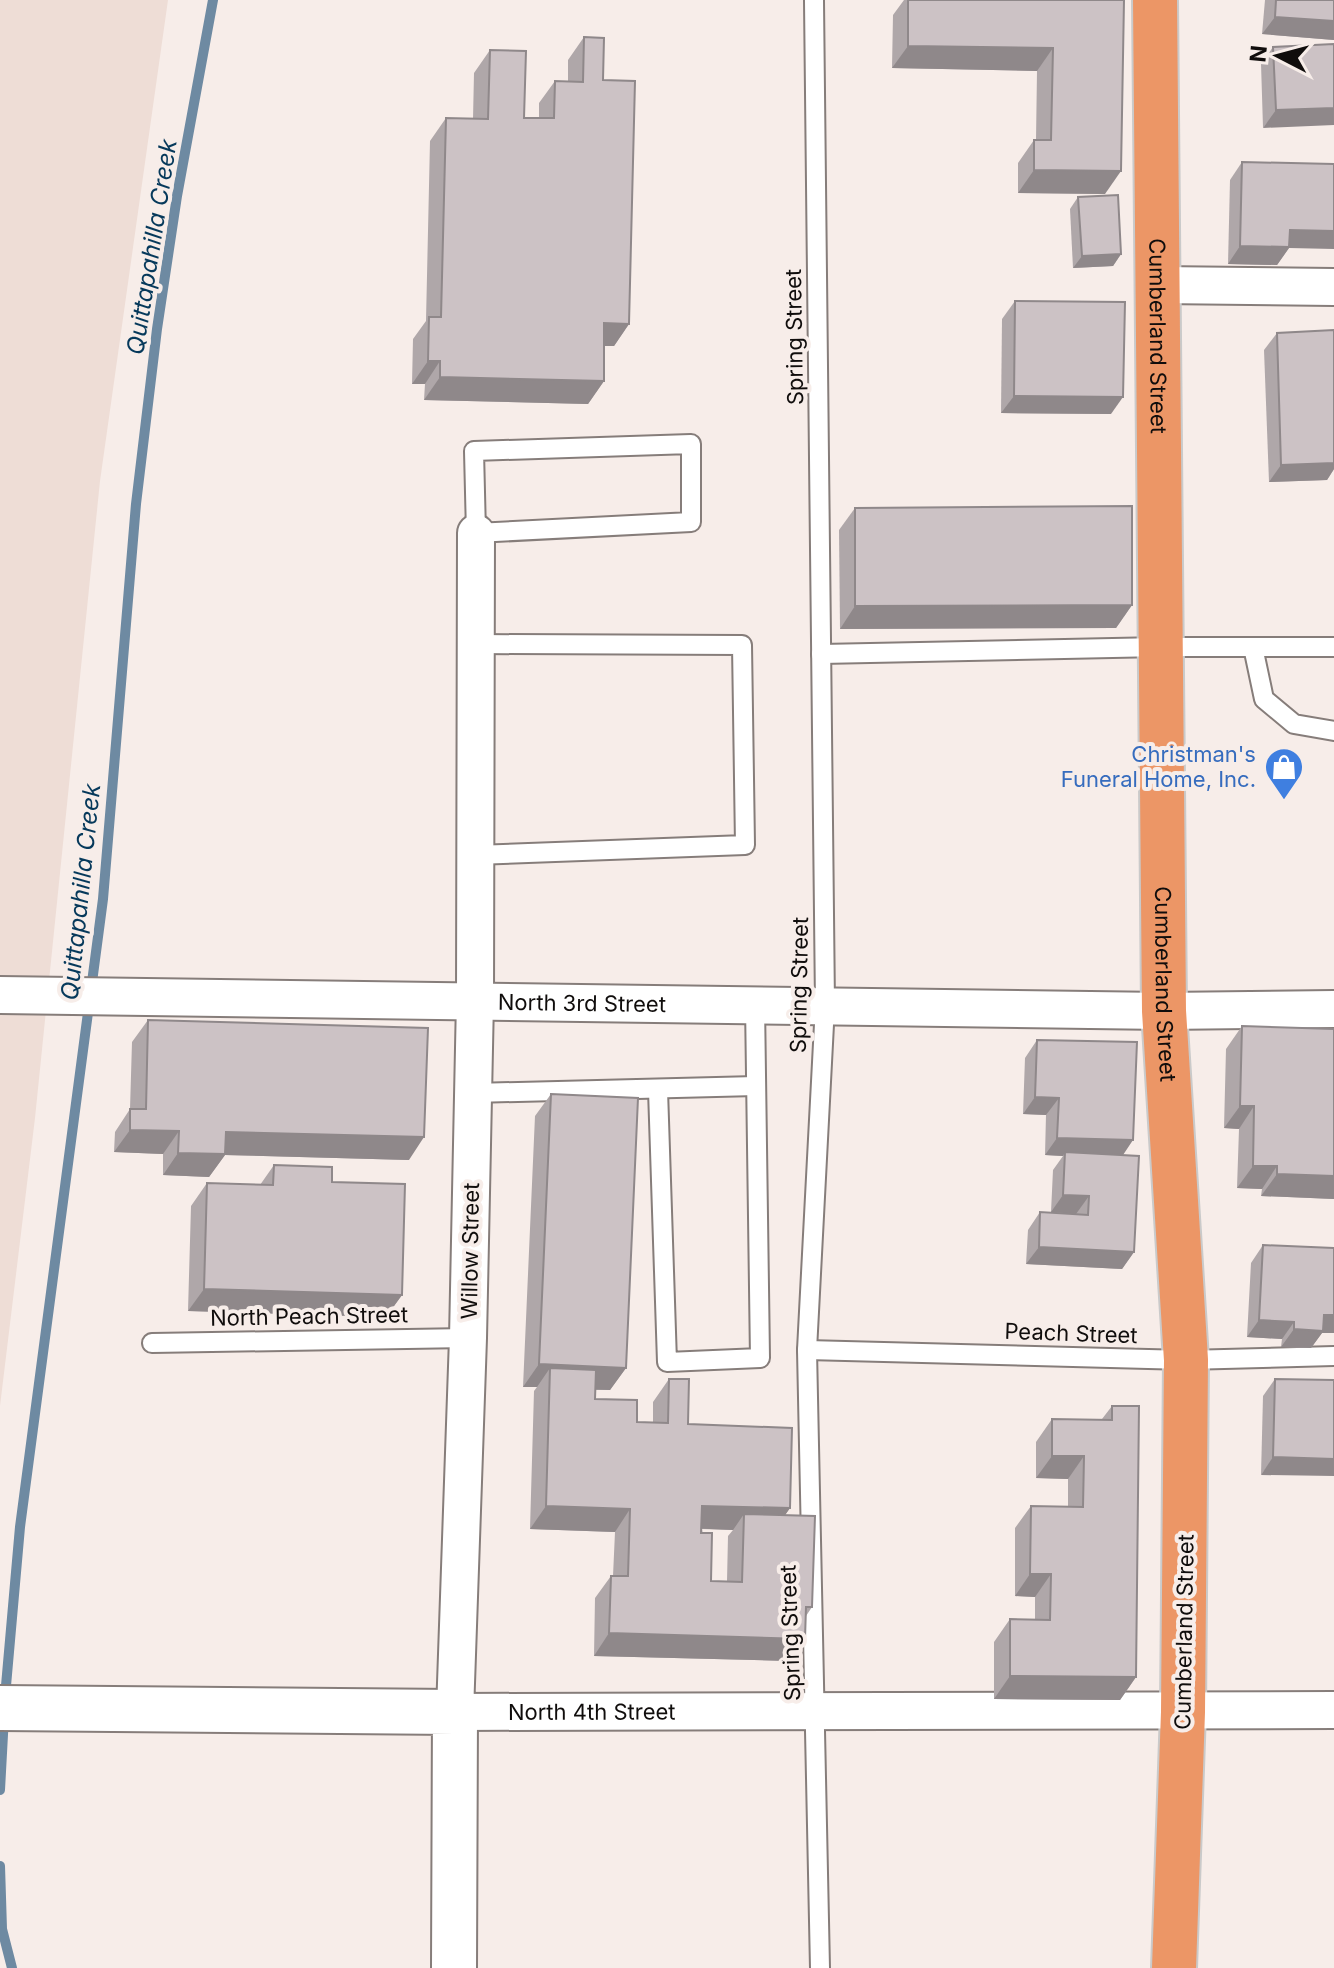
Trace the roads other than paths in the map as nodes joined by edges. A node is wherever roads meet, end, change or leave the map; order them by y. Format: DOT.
graph roads {
  1 [pos="1155,0"];
  2 [pos="814,1"];
  3 [pos="1159,285"];
  4 [pos="1334,287"];
  5 [pos="476,533"];
  6 [pos="475,644"];
  7 [pos="1161,647"];
  8 [pos="1253,647"];
  9 [pos="1334,647"];
  10 [pos="821,654"];
  11 [pos="1334,731"];
  12 [pos="475,855"];
  13 [pos="0,995"];
  14 [pos="475,1000"];
  15 [pos="755,1004"];
  16 [pos="825,1005"];
  17 [pos="1334,1009"];
  18 [pos="1164,1011"];
  19 [pos="756,1086"];
  20 [pos="658,1090"];
  21 [pos="473,1093"];
  22 [pos="468,1338"];
  23 [pos="152,1343"];
  24 [pos="807,1350"];
  25 [pos="1334,1356"];
  26 [pos="1186,1360"];
  27 [pos="11,1708"];
  28 [pos="1334,1710"];
  29 [pos="816,1711"];
  30 [pos="455,1712"];
  31 [pos="1183,1712"];
  32 [pos="454,1968"];
  33 [pos="820,1968"];
  34 [pos="1174,1968"];
  1 -- 3 [label="highway, Cumberland Street"];
  2 -- 10 [label="lane, Spring Street"];
  3 -- 4 [label="street"];
  3 -- 7 [label="highway, Cumberland Street"];
  5 -- 5 [label="lane"];
  5 -- 6 [label="street, Willow Street"];
  6 -- 12 [label="street, Willow Street"];
  6 -- 12 [label="lane"];
  7 -- 8 [label="lane"];
  7 -- 10 [label="lane"];
  7 -- 18 [label="highway, Cumberland Street"];
  8 -- 9 [label="lane"];
  8 -- 11 [label="lane"];
  10 -- 16 [label="lane, Spring Street"];
  12 -- 14 [label="street, Willow Street"];
  13 -- 14 [label="street, North 3rd Street"];
  14 -- 15 [label="street, North 3rd Street"];
  14 -- 21 [label="street, Willow Street"];
  15 -- 16 [label="street, North 3rd Street"];
  15 -- 19 [label="lane"];
  16 -- 18 [label="street, North 3rd Street"];
  16 -- 24 [label="lane, Spring Street"];
  17 -- 18 [label="street, North 3rd Street"];
  18 -- 26 [label="highway, Cumberland Street"];
  19 -- 20 [label="lane"];
  19 -- 20 [label="lane"];
  20 -- 21 [label="lane"];
  21 -- 22 [label="street, Willow Street"];
  22 -- 23 [label="lane, North Peach Street"];
  22 -- 30 [label="street, Willow Street"];
  24 -- 26 [label="lane, Peach Street"];
  24 -- 29 [label="lane, Spring Street"];
  25 -- 26 [label="lane, Peach Street"];
  26 -- 31 [label="highway, Cumberland Street"];
  27 -- 30 [label="street, North 4th Street"];
  28 -- 31 [label="street, North 4th Street"];
  29 -- 30 [label="street, North 4th Street"];
  29 -- 31 [label="street, North 4th Street"];
  29 -- 33 [label="lane, Spring Street"];
  30 -- 32 [label="street, Willow Street"];
  31 -- 34 [label="highway, Cumberland Street"];
}
